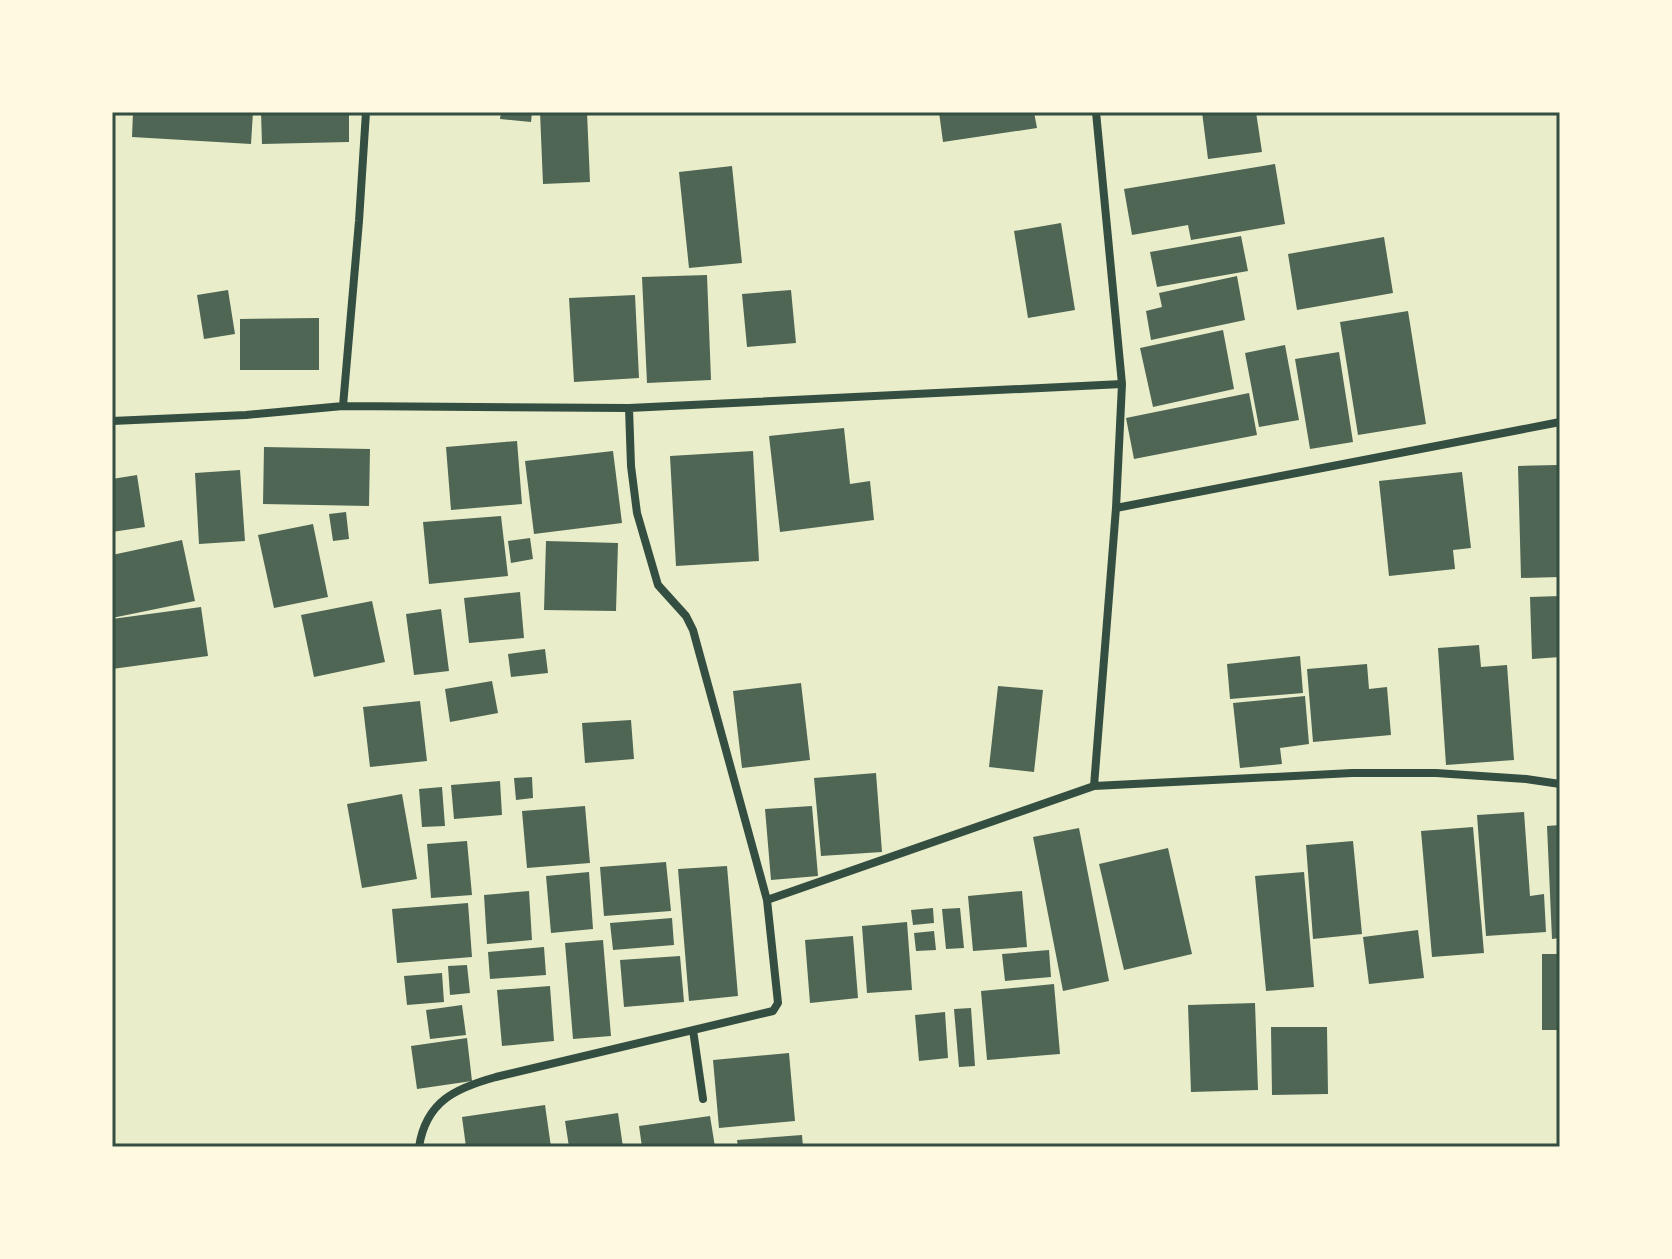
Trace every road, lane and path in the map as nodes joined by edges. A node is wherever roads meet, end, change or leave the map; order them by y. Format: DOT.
graph roads {
  1 [pos="366,112"];
  2 [pos="1096,112"];
  3 [pos="1122,384"];
  4 [pos="343,406"];
  5 [pos="629,408"];
  6 [pos="112,421"];
  7 [pos="1560,422"];
  8 [pos="1116,508"];
  9 [pos="1560,784"];
  10 [pos="1094,786"];
  11 [pos="767,900"];
  12 [pos="693,1030"];
  13 [pos="703,1099"];
  14 [pos="419,1147"];
  1 -- 4 [label="street"];
  2 -- 3 [label="street"];
  3 -- 5 [label="street"];
  3 -- 8 [label="street"];
  4 -- 5 [label="street"];
  4 -- 6 [label="street"];
  5 -- 11 [label="street"];
  7 -- 8 [label="street"];
  8 -- 10 [label="street"];
  9 -- 10 [label="street"];
  10 -- 11 [label="street"];
  11 -- 12 [label="street"];
  12 -- 13 [label="street"];
  12 -- 14 [label="street"];
}
